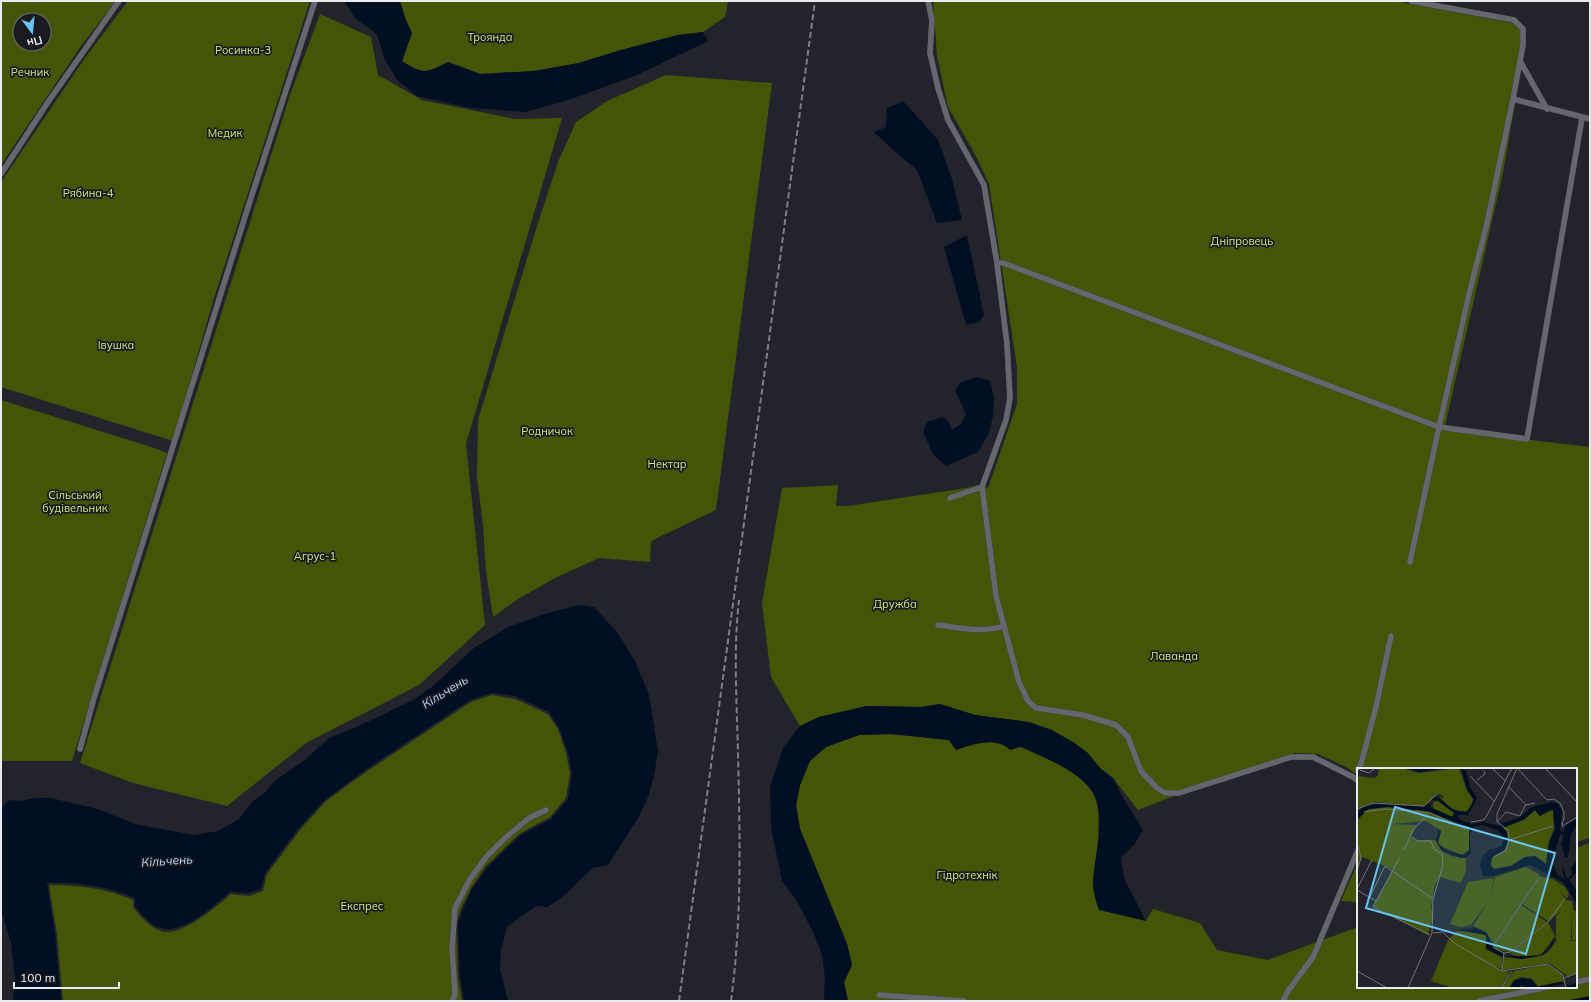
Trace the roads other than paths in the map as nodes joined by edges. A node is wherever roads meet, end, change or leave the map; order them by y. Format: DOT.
graph roads {
  1 [pos="119,1"];
  2 [pos="315,1"];
  3 [pos="928,1"];
  4 [pos="1411,1"];
  5 [pos="1520,61"];
  6 [pos="1513,99"];
  7 [pos="1547,109"];
  8 [pos="1582,118"];
  9 [pos="1590,119"];
  10 [pos="1,174"];
  11 [pos="997,263"];
  12 [pos="1439,427"];
  13 [pos="982,487"];
  14 [pos="950,498"];
  15 [pos="1410,562"];
  16 [pos="938,625"];
  17 [pos="1004,626"];
  18 [pos="1391,636"];
  19 [pos="80,749"];
  20 [pos="1359,768"];
  21 [pos="1356,779"];
  22 [pos="546,810"];
  23 [pos="1357,852"];
  24 [pos="1590,979"];
  25 [pos="1577,982"];
  26 [pos="1544,988"];
  27 [pos="879,995"];
  28 [pos="452,1001"];
  29 [pos="964,1001"];
  30 [pos="1283,1001"];
  31 [pos="1479,1001"];
  1 -- 10 [label="street"];
  2 -- 19 [label="street"];
  3 -- 11 [label="street"];
  4 -- 5 [label="street"];
  5 -- 6 [label="street"];
  5 -- 7 [label="street"];
  6 -- 7 [label="street"];
  6 -- 12 [label="street"];
  7 -- 8 [label="street"];
  8 -- 9 [label="street"];
  8 -- 12 [label="street"];
  11 -- 12 [label="street"];
  11 -- 13 [label="street"];
  12 -- 15 [label="street"];
  13 -- 14 [label="street"];
  13 -- 17 [label="street"];
  16 -- 17 [label="street"];
  17 -- 21 [label="street"];
  18 -- 20 [label="street"];
  22 -- 28 [label="street"];
  23 -- 30 [label="street"];
  24 -- 25 [label="street"];
  26 -- 31 [label="street"];
  27 -- 29 [label="street"];
}
